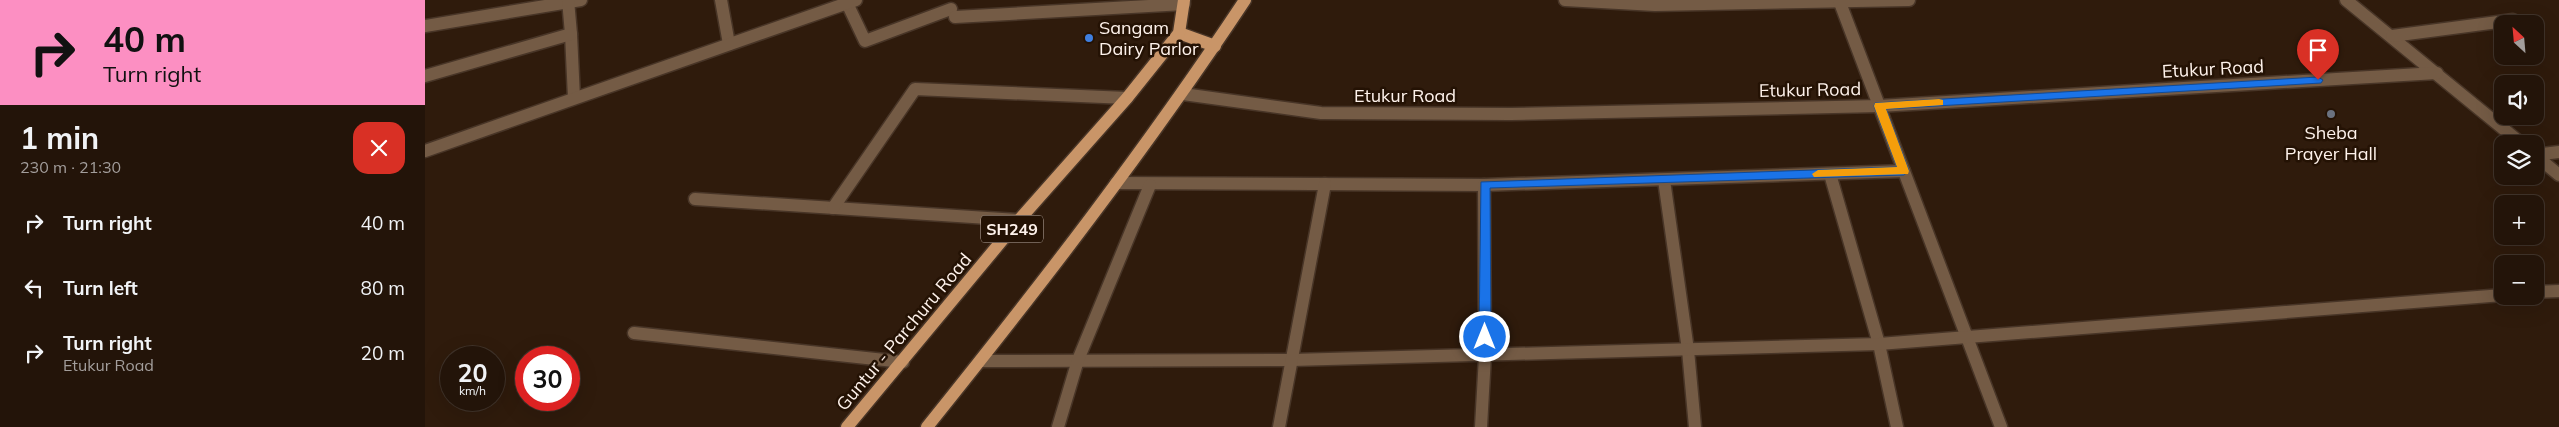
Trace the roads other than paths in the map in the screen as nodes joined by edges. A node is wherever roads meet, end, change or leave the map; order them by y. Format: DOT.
graph roads {
  1 [pos="581,0"];
  2 [pos="721,0"];
  3 [pos="1245,0"];
  4 [pos="1565,0"];
  5 [pos="1909,0"];
  6 [pos="2346,0"];
  7 [pos="568,2"];
  8 [pos="852,2"];
  9 [pos="1184,2"];
  10 [pos="1839,2"];
  11 [pos="1655,3"];
  12 [pos="2494,22"];
  13 [pos="425,26"];
  14 [pos="1179,33"];
  15 [pos="571,34"];
  16 [pos="2391,36"];
  17 [pos="729,44"];
  18 [pos="1215,46"];
  19 [pos="2437,73"];
  20 [pos="425,76"];
  21 [pos="1183,94"];
  22 [pos="573,98"];
  23 [pos="1127,98"];
  24 [pos="1879,106"];
  25 [pos="2511,135"];
  26 [pos="425,151"];
  27 [pos="2559,152"];
  28 [pos="2544,154"];
  29 [pos="2544,162"];
  30 [pos="1904,171"];
  31 [pos="1830,174"];
  32 [pos="2559,175"];
  33 [pos="1664,180"];
  34 [pos="1115,183"];
  35 [pos="1325,184"];
  36 [pos="1150,185"];
  37 [pos="1485,185"];
  38 [pos="695,199"];
  39 [pos="833,208"];
  40 [pos="1019,220"];
  41 [pos="2559,291"];
  42 [pos="2544,292"];
  43 [pos="2494,296"];
  44 [pos="634,333"];
  45 [pos="1967,336"];
  46 [pos="1879,344"];
  47 [pos="1688,350"];
  48 [pos="1485,356"];
  49 [pos="1078,360"];
  50 [pos="1292,360"];
  51 [pos="981,361"];
  52 [pos="903,362"];
  53 [pos="847,427"];
  54 [pos="927,427"];
  55 [pos="1058,427"];
  56 [pos="1279,427"];
  57 [pos="1481,427"];
  58 [pos="1695,427"];
  59 [pos="1897,427"];
  60 [pos="2001,427"];
  1 -- 7 [label="street"];
  2 -- 17 [label="street"];
  3 -- 18 [label="main road, SH249"];
  4 -- 11 [label="street"];
  5 -- 10 [label="street"];
  6 -- 16 [label="street"];
  7 -- 13 [label="street"];
  7 -- 15 [label="street"];
  8 -- 9 [label="street"];
  8 -- 17 [label="street"];
  9 -- 14 [label="main road, Guntur - Parchuru Road / SH249"];
  10 -- 11 [label="street"];
  10 -- 24 [label="street"];
  12 -- 16 [label="street"];
  14 -- 18 [label="main road"];
  14 -- 23 [label="main road, Guntur - Parchuru Road / SH249"];
  15 -- 20 [label="street"];
  15 -- 22 [label="street"];
  16 -- 19 [label="street"];
  17 -- 22 [label="street"];
  18 -- 21 [label="main road, SH249"];
  19 -- 24 [label="street, Etukur Road"];
  19 -- 25 [label="street"];
  21 -- 24 [label="street, Etukur Road"];
  21 -- 34 [label="main road, SH249"];
  22 -- 26 [label="street"];
  23 -- 39 [label="street"];
  23 -- 40 [label="main road, Guntur - Parchuru Road / SH249"];
  24 -- 30 [label="street"];
  27 -- 28 [label="street"];
  29 -- 32 [label="street"];
  30 -- 31 [label="street"];
  30 -- 45 [label="street"];
  31 -- 33 [label="street"];
  31 -- 46 [label="street"];
  33 -- 37 [label="street"];
  33 -- 47 [label="street"];
  34 -- 36 [label="street"];
  34 -- 51 [label="main road, SH249"];
  35 -- 36 [label="street"];
  35 -- 37 [label="street"];
  35 -- 50 [label="street"];
  36 -- 49 [label="street"];
  37 -- 48 [label="street"];
  38 -- 39 [label="street"];
  39 -- 40 [label="street"];
  40 -- 52 [label="main road, Guntur - Parchuru Road / SH249"];
  41 -- 42 [label="street"];
  43 -- 45 [label="street"];
  44 -- 52 [label="street"];
  45 -- 46 [label="street"];
  45 -- 60 [label="street"];
  46 -- 47 [label="street"];
  46 -- 59 [label="street"];
  47 -- 48 [label="street"];
  47 -- 58 [label="street"];
  48 -- 50 [label="street"];
  48 -- 57 [label="street"];
  49 -- 50 [label="street"];
  49 -- 51 [label="street"];
  49 -- 55 [label="street"];
  50 -- 56 [label="street"];
  51 -- 54 [label="main road, SH249"];
  52 -- 53 [label="main road, Guntur - Parchuru Road / SH249"];
}
